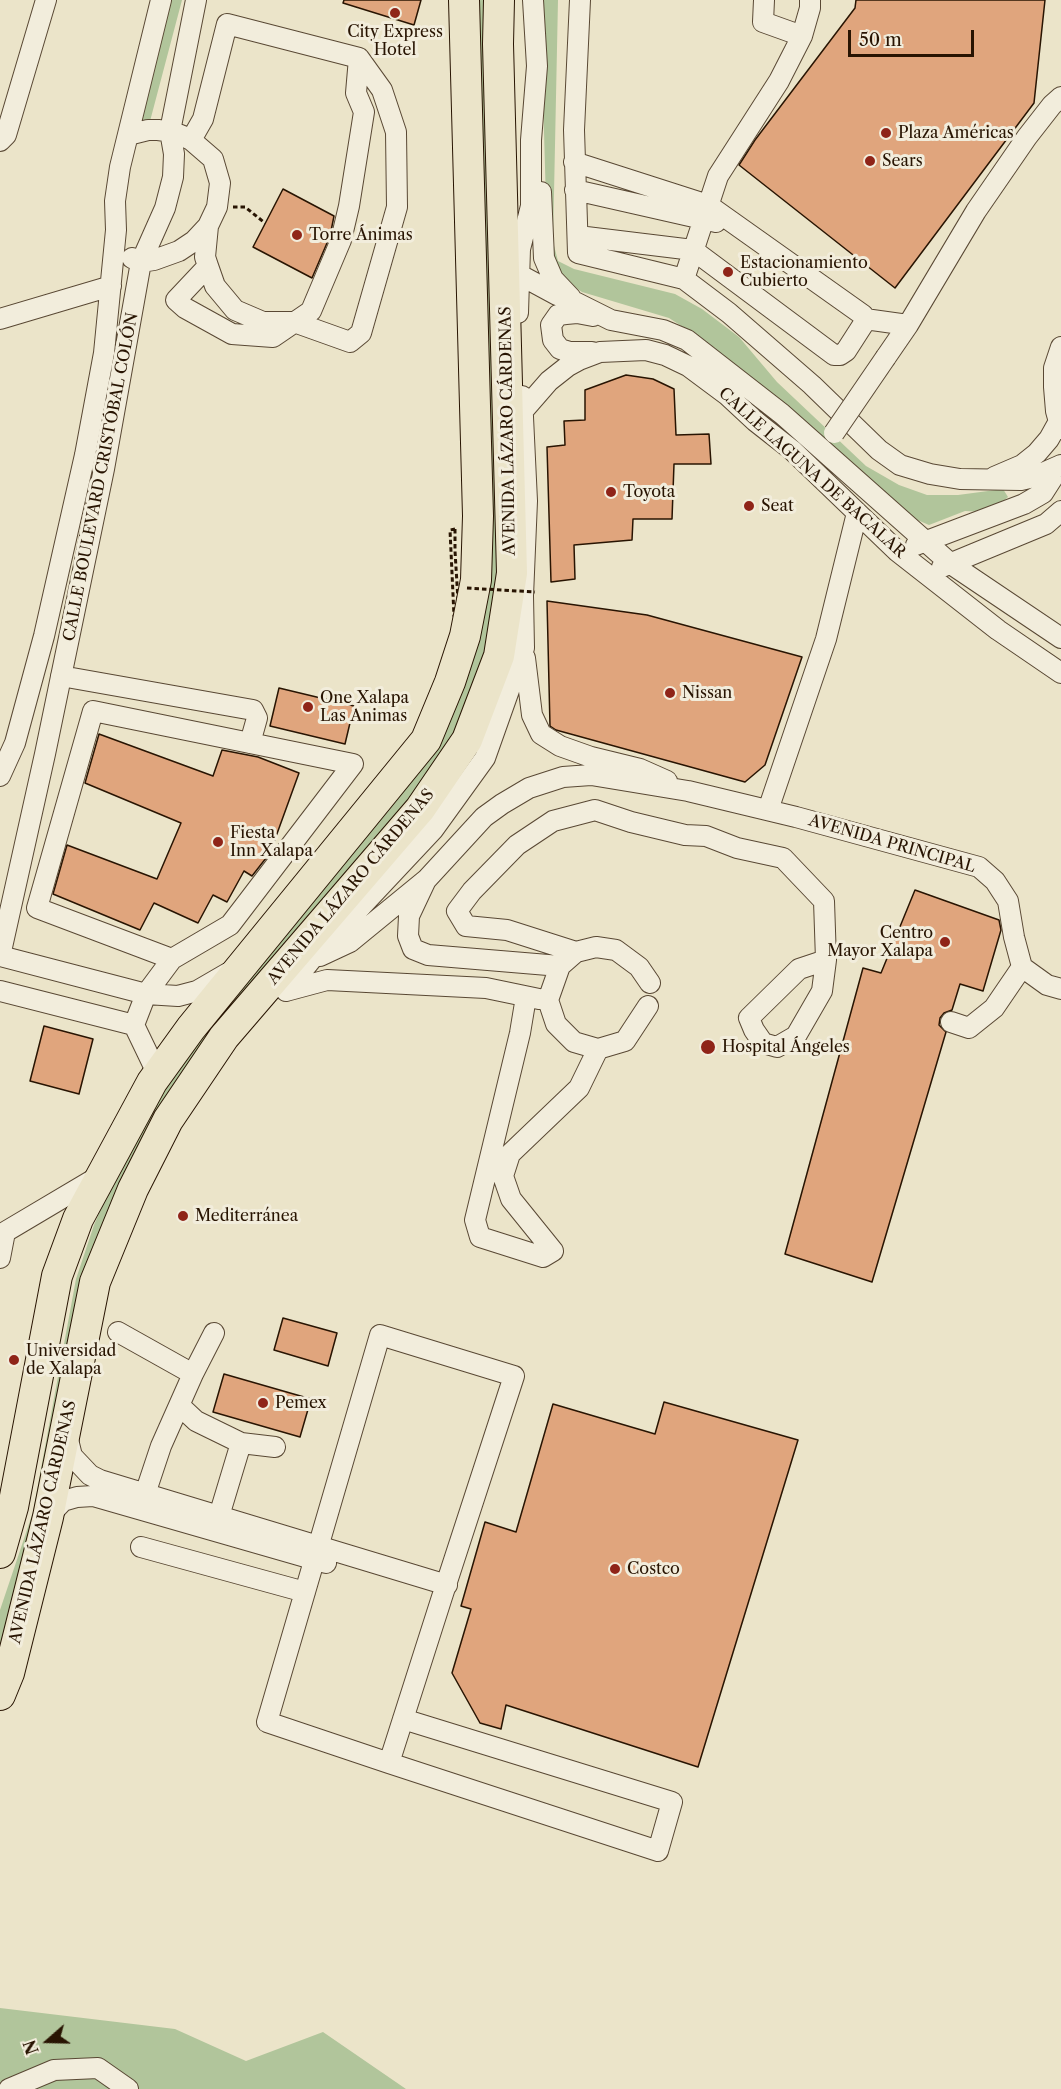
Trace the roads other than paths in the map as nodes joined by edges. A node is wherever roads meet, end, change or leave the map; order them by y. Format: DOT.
graph roads {
  1 [pos="46,0"];
  2 [pos="161,0"];
  3 [pos="196,0"];
  4 [pos="464,0"];
  5 [pos="499,0"];
  6 [pos="511,0"];
  7 [pos="533,0"];
  8 [pos="579,0"];
  9 [pos="764,0"];
  10 [pos="810,0"];
  11 [pos="802,36"];
  12 [pos="359,58"];
  13 [pos="537,66"];
  14 [pos="1061,97"];
  15 [pos="170,131"];
  16 [pos="128,135"];
  17 [pos="2,136"];
  18 [pos="191,140"];
  19 [pos="574,162"];
  20 [pos="575,190"];
  21 [pos="714,215"];
  22 [pos="208,226"];
  23 [pos="116,230"];
  24 [pos="578,236"];
  25 [pos="694,247"];
  26 [pos="179,251"];
  27 [pos="141,262"];
  28 [pos="207,262"];
  29 [pos="520,262"];
  30 [pos="684,279"];
  31 [pos="111,286"];
  32 [pos="575,302"];
  33 [pos="0,319"];
  34 [pos="865,319"];
  35 [pos="610,320"];
  36 [pos="294,322"];
  37 [pos="909,326"];
  38 [pos="1061,347"];
  39 [pos="600,352"];
  40 [pos="522,412"];
  41 [pos="1060,425"];
  42 [pos="821,450"];
  43 [pos="1061,465"];
  44 [pos="992,479"];
  45 [pos="1021,480"];
  46 [pos="1024,504"];
  47 [pos="1061,511"];
  48 [pos="857,513"];
  49 [pos="924,542"];
  50 [pos="897,551"];
  51 [pos="951,564"];
  52 [pos="926,574"];
  53 [pos="1040,624"];
  54 [pos="1061,638"];
  55 [pos="524,648"];
  56 [pos="1026,649"];
  57 [pos="1061,673"];
  58 [pos="61,676"];
  59 [pos="552,741"];
  60 [pos="250,743"];
  61 [pos="0,776"];
  62 [pos="543,783"];
  63 [pos="688,791"];
  64 [pos="768,810"];
  65 [pos="427,879"];
  66 [pos="576,952"];
  67 [pos="0,956"];
  68 [pos="172,959"];
  69 [pos="311,960"];
  70 [pos="826,960"];
  71 [pos="243,964"];
  72 [pos="560,966"];
  73 [pos="1022,967"];
  74 [pos="650,983"];
  75 [pos="1061,989"];
  76 [pos="0,991"];
  77 [pos="286,991"];
  78 [pos="146,994"];
  79 [pos="526,997"];
  80 [pos="548,1000"];
  81 [pos="648,1006"];
  82 [pos="951,1022"];
  83 [pos="134,1025"];
  84 [pos="224,1037"];
  85 [pos="598,1049"];
  86 [pos="158,1075"];
  87 [pos="100,1175"];
  88 [pos="2,1234"];
  89 [pos="0,1257"];
  90 [pos="118,1332"];
  91 [pos="214,1333"];
  92 [pos="193,1374"];
  93 [pos="180,1406"];
  94 [pos="66,1428"];
  95 [pos="241,1443"];
  96 [pos="275,1447"];
  97 [pos="145,1494"];
  98 [pos="48,1516"];
  99 [pos="219,1516"];
  100 [pos="141,1547"];
  101 [pos="0,1553"];
  102 [pos="316,1553"];
  103 [pos="444,1591"];
  104 [pos="305,1592"];
  105 [pos="0,1695"];
  106 [pos="403,1719"];
  107 [pos="389,1763"];
  108 [pos="9,2089"];
  109 [pos="128,2089"];
  1 -- 17 [label="street"];
  2 -- 16 [label="street, CALLE BOULEVARD CRISTÓBAL COLÓN"];
  3 -- 15 [label="street, CALLE BOULEVARD CRISTÓBAL COLÓN"];
  4 -- 71 [label="highway, AVENIDA LÁZARO CÁRDENAS"];
  5 -- 84 [label="highway, AVENIDA LÁZARO CÁRDENAS"];
  6 -- 29 [label="highway"];
  7 -- 13 [label="street"];
  8 -- 19 [label="street"];
  9 -- 11 [label="street"];
  10 -- 11 [label="street"];
  11 -- 21 [label="street"];
  12 -- 18 [label="street"];
  12 -- 36 [label="street"];
  12 -- 36 [label="street"];
  13 -- 29 [label="street, AVENIDA LÁZARO CÁRDENAS"];
  13 -- 32 [label="street"];
  14 -- 37 [label="street"];
  15 -- 16 [label="street"];
  15 -- 18 [label="street"];
  15 -- 27 [label="street, CALLE BOULEVARD CRISTÓBAL COLÓN"];
  16 -- 23 [label="street, CALLE BOULEVARD CRISTÓBAL COLÓN"];
  18 -- 22 [label="street"];
  19 -- 20 [label="street"];
  19 -- 21 [label="street"];
  20 -- 21 [label="street"];
  20 -- 24 [label="street"];
  21 -- 25 [label="street"];
  21 -- 34 [label="street"];
  22 -- 26 [label="street"];
  22 -- 28 [label="street"];
  23 -- 27 [label="street"];
  23 -- 31 [label="street, CALLE BOULEVARD CRISTÓBAL COLÓN"];
  24 -- 25 [label="street"];
  24 -- 30 [label="street"];
  25 -- 30 [label="street"];
  25 -- 34 [label="street"];
  26 -- 27 [label="street"];
  26 -- 28 [label="street"];
  27 -- 58 [label="street, CALLE BOULEVARD CRISTÓBAL COLÓN"];
  28 -- 36 [label="street"];
  28 -- 36 [label="street"];
  29 -- 32 [label="street, CALLE LAGUNA DE BACALAR"];
  29 -- 40 [label="street, AVENIDA LÁZARO CÁRDENAS"];
  30 -- 44 [label="street"];
  31 -- 33 [label="street"];
  31 -- 61 [label="street, CALLE BOULEVARD CRISTÓBAL COLÓN"];
  32 -- 35 [label="street, CALLE LAGUNA DE BACALAR"];
  34 -- 37 [label="street"];
  35 -- 39 [label="street"];
  35 -- 42 [label="street, CALLE LAGUNA DE BACALAR"];
  37 -- 42 [label="street, bridge"];
  38 -- 41 [label="street"];
  39 -- 40 [label="street, CALLE LAGUNA DE BACALAR"];
  39 -- 48 [label="street, CALLE LAGUNA DE BACALAR"];
  40 -- 55 [label="street, AVENIDA LÁZARO CÁRDENAS"];
  41 -- 44 [label="street"];
  42 -- 49 [label="street, CALLE LAGUNA DE BACALAR"];
  43 -- 45 [label="street"];
  43 -- 46 [label="street"];
  44 -- 45 [label="street"];
  45 -- 46 [label="street"];
  46 -- 49 [label="street"];
  47 -- 51 [label="street"];
  48 -- 50 [label="street, CALLE LAGUNA DE BACALAR"];
  48 -- 64 [label="street"];
  49 -- 50 [label="street"];
  49 -- 51 [label="street, CALLE LAGUNA DE BACALAR"];
  50 -- 52 [label="street, CALLE LAGUNA DE BACALAR"];
  51 -- 52 [label="street"];
  51 -- 53 [label="street, CALLE LAGUNA DE BACALAR"];
  52 -- 56 [label="street, CALLE LAGUNA DE BACALAR"];
  53 -- 54 [label="street, CALLE LAGUNA DE BACALAR"];
  53 -- 56 [label="street"];
  55 -- 59 [label="street, AVENIDA PRINCIPAL"];
  55 -- 69 [label="street, AVENIDA LÁZARO CÁRDENAS"];
  56 -- 57 [label="street, CALLE LAGUNA DE BACALAR"];
  58 -- 60 [label="street"];
  58 -- 67 [label="street, CALLE BOULEVARD CRISTÓBAL COLÓN"];
  59 -- 62 [label="street"];
  59 -- 63 [label="street, AVENIDA PRINCIPAL"];
  60 -- 68 [label="street"];
  60 -- 68 [label="street"];
  62 -- 63 [label="street, AVENIDA PRINCIPAL"];
  62 -- 65 [label="street, AVENIDA PRINCIPAL"];
  63 -- 64 [label="street, AVENIDA PRINCIPAL"];
  64 -- 73 [label="street, AVENIDA PRINCIPAL"];
  65 -- 69 [label="street, AVENIDA PRINCIPAL"];
  65 -- 72 [label="street"];
  66 -- 70 [label="street"];
  66 -- 72 [label="street"];
  66 -- 74 [label="street"];
  67 -- 78 [label="street"];
  68 -- 78 [label="street"];
  69 -- 77 [label="street, AVENIDA LÁZARO CÁRDENAS"];
  70 -- 70 [label="street"];
  71 -- 78 [label="street"];
  71 -- 86 [label="highway, AVENIDA LÁZARO CÁRDENAS"];
  72 -- 80 [label="street"];
  73 -- 75 [label="street"];
  73 -- 82 [label="street"];
  76 -- 83 [label="street"];
  77 -- 79 [label="street"];
  77 -- 84 [label="highway"];
  78 -- 83 [label="street"];
  79 -- 80 [label="street"];
  79 -- 85 [label="street"];
  80 -- 85 [label="street"];
  81 -- 85 [label="street"];
  83 -- 86 [label="street"];
  84 -- 94 [label="highway, AVENIDA LÁZARO CÁRDENAS"];
  86 -- 87 [label="highway, AVENIDA LÁZARO CÁRDENAS"];
  87 -- 88 [label="street"];
  87 -- 101 [label="highway, AVENIDA LÁZARO CÁRDENAS"];
  88 -- 89 [label="street"];
  90 -- 92 [label="street"];
  91 -- 92 [label="street"];
  92 -- 93 [label="street"];
  93 -- 95 [label="street"];
  93 -- 97 [label="street"];
  94 -- 97 [label="street"];
  94 -- 98 [label="highway, AVENIDA LÁZARO CÁRDENAS"];
  95 -- 96 [label="street"];
  95 -- 99 [label="street"];
  97 -- 99 [label="street"];
  98 -- 102 [label="street"];
  98 -- 105 [label="highway, AVENIDA LÁZARO CÁRDENAS"];
  99 -- 102 [label="street"];
  100 -- 104 [label="street"];
  102 -- 103 [label="street"];
  102 -- 103 [label="street"];
  102 -- 104 [label="street"];
  103 -- 106 [label="street"];
  104 -- 107 [label="street"];
  106 -- 107 [label="street"];
  106 -- 107 [label="street"];
  108 -- 109 [label="street"];
}
